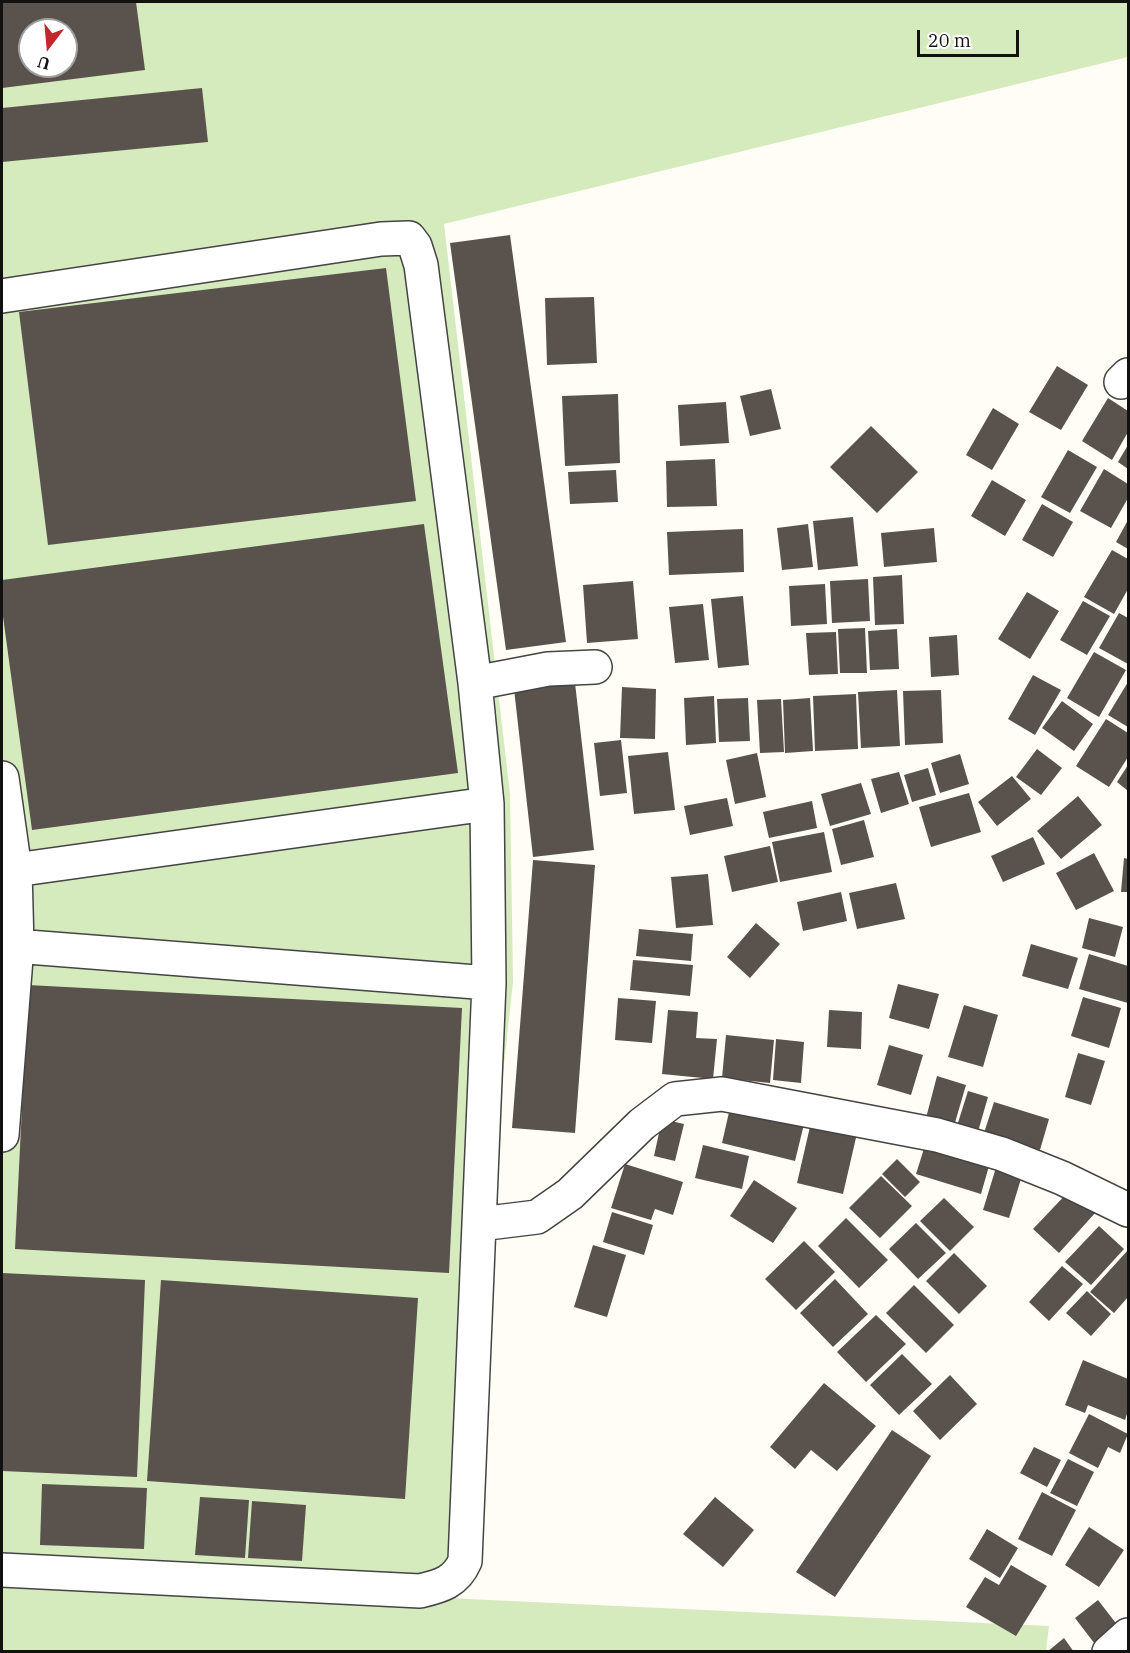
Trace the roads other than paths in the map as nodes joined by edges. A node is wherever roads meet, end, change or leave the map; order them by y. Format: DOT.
graph roads {
  1 [pos="2,296"];
  2 [pos="595,668"];
  3 [pos="475,683"];
  4 [pos="2,778"];
  5 [pos="487,804"];
  6 [pos="15,870"];
  7 [pos="9,945"];
  8 [pos="489,983"];
  9 [pos="2,1135"];
  10 [pos="1128,1210"];
  11 [pos="480,1224"];
  12 [pos="2,1570"];
  13 [pos="1128,1635"];
  14 [pos="1109,1652"];
  1 -- 3 [label="street"];
  2 -- 3 [label="street"];
  3 -- 5 [label="street"];
  4 -- 6 [label="street"];
  5 -- 6 [label="street"];
  5 -- 8 [label="street"];
  6 -- 7 [label="street"];
  7 -- 8 [label="street"];
  7 -- 9 [label="street"];
  8 -- 11 [label="street"];
  10 -- 11 [label="street"];
  11 -- 12 [label="street"];
  13 -- 14 [label="street"];
}
